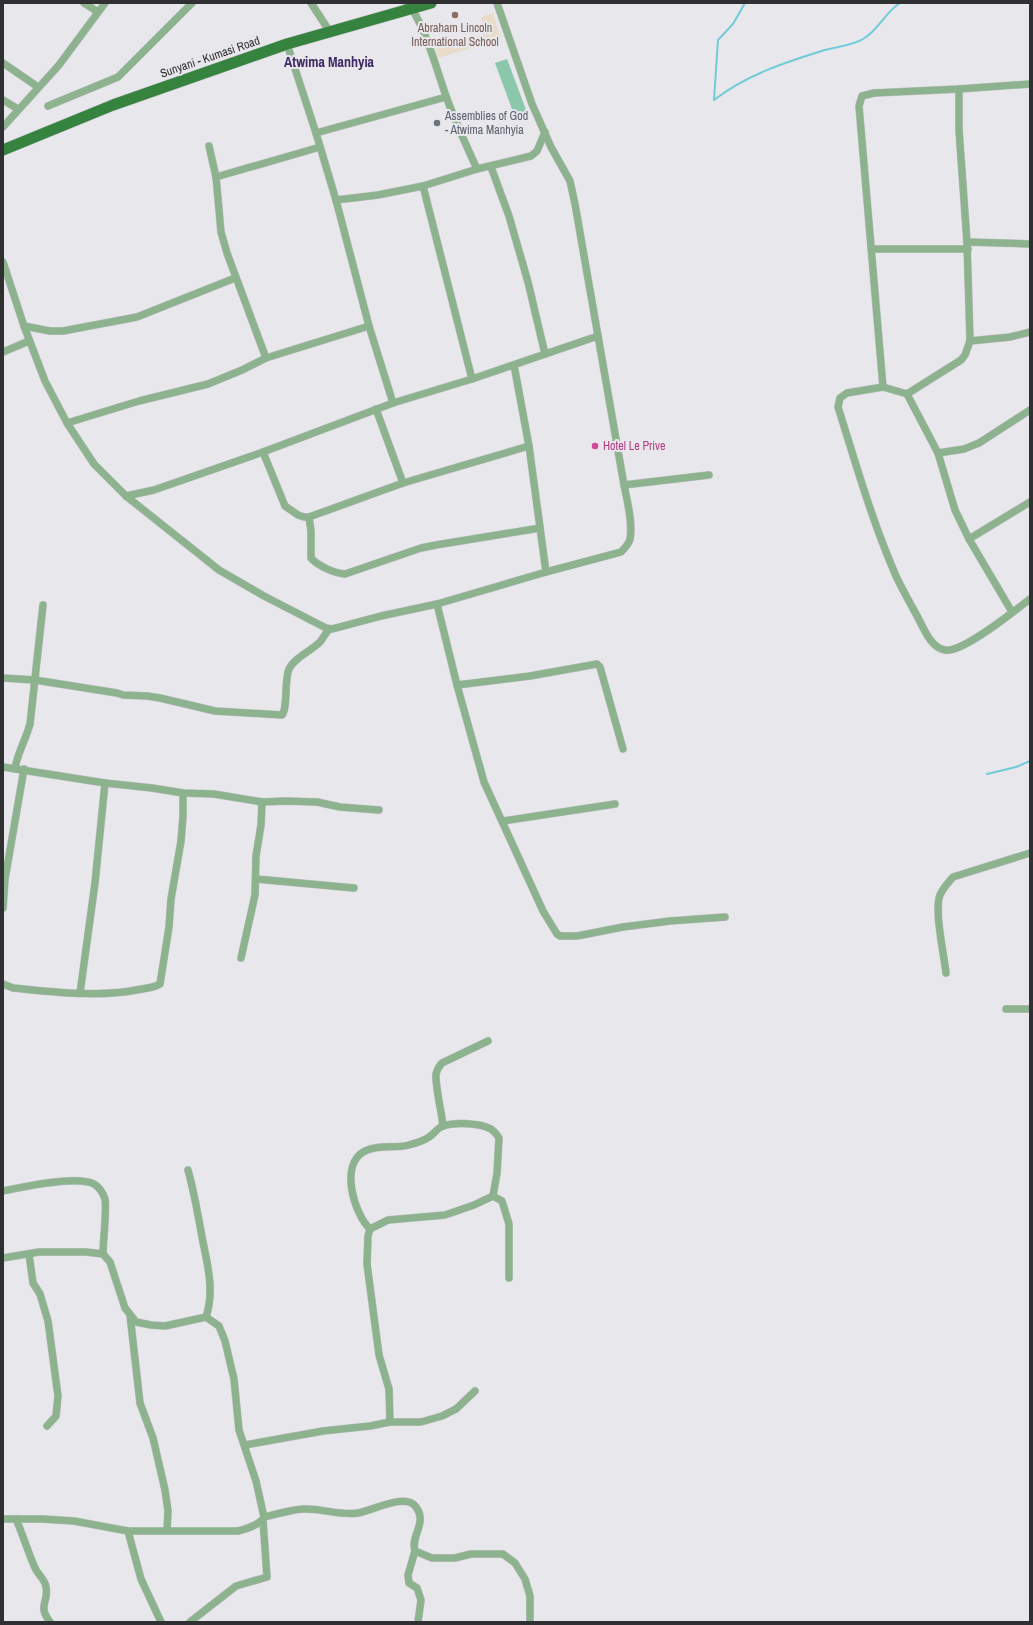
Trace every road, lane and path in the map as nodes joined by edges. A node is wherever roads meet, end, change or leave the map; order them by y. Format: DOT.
graph roads {
  1 [pos="84,3"];
  2 [pos="105,3"];
  3 [pos="192,3"];
  4 [pos="311,3"];
  5 [pos="431,3"];
  6 [pos="496,3"];
  7 [pos="410,6"];
  8 [pos="98,12"];
  9 [pos="330,32"];
  10 [pos="287,44"];
  11 [pos="3,63"];
  12 [pos="1030,84"];
  13 [pos="38,87"];
  14 [pos="959,89"];
  15 [pos="446,97"];
  16 [pos="3,100"];
  17 [pos="48,106"];
  18 [pos="18,110"];
  19 [pos="3,127"];
  20 [pos="545,132"];
  21 [pos="316,133"];
  22 [pos="209,146"];
  23 [pos="320,147"];
  24 [pos="3,150"];
  25 [pos="491,167"];
  26 [pos="477,170"];
  27 [pos="216,177"];
  28 [pos="423,186"];
  29 [pos="336,200"];
  30 [pos="1030,244"];
  31 [pos="968,245"];
  32 [pos="872,249"];
  33 [pos="3,262"];
  34 [pos="235,278"];
  35 [pos="24,326"];
  36 [pos="369,326"];
  37 [pos="1030,332"];
  38 [pos="598,336"];
  39 [pos="29,341"];
  40 [pos="970,341"];
  41 [pos="3,352"];
  42 [pos="545,354"];
  43 [pos="266,358"];
  44 [pos="514,365"];
  45 [pos="472,379"];
  46 [pos="883,387"];
  47 [pos="907,394"];
  48 [pos="393,403"];
  49 [pos="376,409"];
  50 [pos="1030,410"];
  51 [pos="67,423"];
  52 [pos="529,446"];
  53 [pos="263,452"];
  54 [pos="938,453"];
  55 [pos="709,475"];
  56 [pos="403,484"];
  57 [pos="624,485"];
  58 [pos="126,496"];
  59 [pos="1030,502"];
  60 [pos="309,517"];
  61 [pos="540,528"];
  62 [pos="969,539"];
  63 [pos="546,572"];
  64 [pos="1030,599"];
  65 [pos="437,604"];
  66 [pos="43,605"];
  67 [pos="1012,612"];
  68 [pos="329,629"];
  69 [pos="3,678"];
  70 [pos="35,680"];
  71 [pos="457,685"];
  72 [pos="623,749"];
  73 [pos="3,767"];
  74 [pos="15,768"];
  75 [pos="24,770"];
  76 [pos="105,783"];
  77 [pos="183,793"];
  78 [pos="262,802"];
  79 [pos="615,804"];
  80 [pos="379,810"];
  81 [pos="503,821"];
  82 [pos="1030,852"];
  83 [pos="256,879"];
  84 [pos="354,888"];
  85 [pos="3,908"];
  86 [pos="725,917"];
  87 [pos="241,958"];
  88 [pos="946,973"];
  89 [pos="3,984"];
  90 [pos="80,993"];
  91 [pos="1030,1009"];
  92 [pos="1006,1010"];
  93 [pos="488,1041"];
  94 [pos="443,1126"];
  95 [pos="188,1170"];
  96 [pos="3,1191"];
  97 [pos="493,1196"];
  98 [pos="370,1229"];
  99 [pos="29,1254"];
  100 [pos="103,1254"];
  101 [pos="3,1258"];
  102 [pos="509,1278"];
  103 [pos="130,1315"];
  104 [pos="206,1317"];
  105 [pos="475,1392"];
  106 [pos="390,1422"];
  107 [pos="47,1426"];
  108 [pos="245,1445"];
  109 [pos="263,1518"];
  110 [pos="3,1519"];
  111 [pos="16,1519"];
  112 [pos="128,1531"];
  113 [pos="167,1531"];
  114 [pos="415,1551"];
  115 [pos="50,1622"];
  116 [pos="161,1622"];
  117 [pos="190,1622"];
  118 [pos="418,1622"];
  119 [pos="530,1622"];
  1 -- 8 [label="street"];
  2 -- 8 [label="street"];
  3 -- 17 [label="street"];
  4 -- 9 [label="street"];
  5 -- 7 [label="main road, Sunyani - Kumasi Road"];
  6 -- 20 [label="street"];
  7 -- 9 [label="main road, Sunyani - Kumasi Road"];
  7 -- 15 [label="street"];
  8 -- 13 [label="street"];
  9 -- 10 [label="main road, Sunyani - Kumasi Road"];
  10 -- 21 [label="street"];
  10 -- 24 [label="main road, Sunyani - Kumasi Road"];
  11 -- 13 [label="street"];
  12 -- 14 [label="street"];
  13 -- 18 [label="street"];
  14 -- 31 [label="street"];
  14 -- 32 [label="street"];
  15 -- 21 [label="street"];
  15 -- 26 [label="street"];
  16 -- 18 [label="street"];
  18 -- 19 [label="street"];
  20 -- 25 [label="street"];
  20 -- 38 [label="street"];
  21 -- 23 [label="street"];
  22 -- 27 [label="street"];
  23 -- 27 [label="street"];
  23 -- 29 [label="street"];
  25 -- 26 [label="street"];
  25 -- 42 [label="street"];
  26 -- 28 [label="street"];
  27 -- 34 [label="street"];
  28 -- 29 [label="street"];
  28 -- 45 [label="street"];
  29 -- 36 [label="street"];
  30 -- 31 [label="street"];
  31 -- 32 [label="street"];
  31 -- 40 [label="street"];
  32 -- 46 [label="street"];
  33 -- 35 [label="street"];
  34 -- 35 [label="street"];
  34 -- 43 [label="street"];
  35 -- 39 [label="street"];
  36 -- 43 [label="street"];
  36 -- 48 [label="street"];
  37 -- 40 [label="street"];
  38 -- 42 [label="street"];
  38 -- 57 [label="street"];
  39 -- 41 [label="street"];
  39 -- 51 [label="street"];
  40 -- 47 [label="street"];
  42 -- 44 [label="street"];
  43 -- 51 [label="street"];
  44 -- 45 [label="street"];
  44 -- 52 [label="street"];
  45 -- 48 [label="street"];
  46 -- 47 [label="street"];
  46 -- 67 [label="street"];
  47 -- 54 [label="street"];
  48 -- 49 [label="street"];
  49 -- 53 [label="street"];
  49 -- 56 [label="street"];
  50 -- 54 [label="street"];
  51 -- 58 [label="street"];
  52 -- 56 [label="street"];
  52 -- 61 [label="street"];
  53 -- 58 [label="street"];
  53 -- 60 [label="street"];
  54 -- 62 [label="street"];
  55 -- 57 [label="street"];
  56 -- 60 [label="street"];
  57 -- 63 [label="street"];
  58 -- 68 [label="street"];
  59 -- 62 [label="street"];
  60 -- 61 [label="street"];
  61 -- 63 [label="street"];
  62 -- 67 [label="street"];
  63 -- 65 [label="street"];
  64 -- 67 [label="street"];
  65 -- 68 [label="street"];
  65 -- 71 [label="street"];
  66 -- 70 [label="street"];
  68 -- 70 [label="street"];
  69 -- 70 [label="street"];
  70 -- 74 [label="street"];
  71 -- 72 [label="street"];
  71 -- 81 [label="street"];
  73 -- 74 [label="street"];
  74 -- 75 [label="street"];
  75 -- 76 [label="street"];
  75 -- 85 [label="street"];
  76 -- 77 [label="street"];
  76 -- 90 [label="street"];
  77 -- 78 [label="street"];
  77 -- 90 [label="street"];
  78 -- 80 [label="street"];
  78 -- 83 [label="street"];
  79 -- 81 [label="street"];
  81 -- 86 [label="street"];
  82 -- 88 [label="street"];
  83 -- 84 [label="street"];
  83 -- 87 [label="street"];
  89 -- 90 [label="street"];
  91 -- 92 [label="street"];
  93 -- 94 [label="street"];
  94 -- 97 [label="street"];
  94 -- 98 [label="street"];
  95 -- 104 [label="street"];
  96 -- 100 [label="street"];
  97 -- 98 [label="street"];
  97 -- 102 [label="street"];
  98 -- 106 [label="street"];
  99 -- 100 [label="street"];
  99 -- 101 [label="street"];
  99 -- 107 [label="street"];
  100 -- 103 [label="street"];
  103 -- 104 [label="street"];
  103 -- 113 [label="street"];
  104 -- 108 [label="street"];
  105 -- 106 [label="street"];
  106 -- 108 [label="street"];
  108 -- 109 [label="street"];
  109 -- 113 [label="street"];
  109 -- 114 [label="street"];
  109 -- 117 [label="street"];
  110 -- 111 [label="street"];
  111 -- 112 [label="street"];
  111 -- 115 [label="street"];
  112 -- 113 [label="street"];
  112 -- 116 [label="street"];
  114 -- 118 [label="street"];
  114 -- 119 [label="street"];
}
